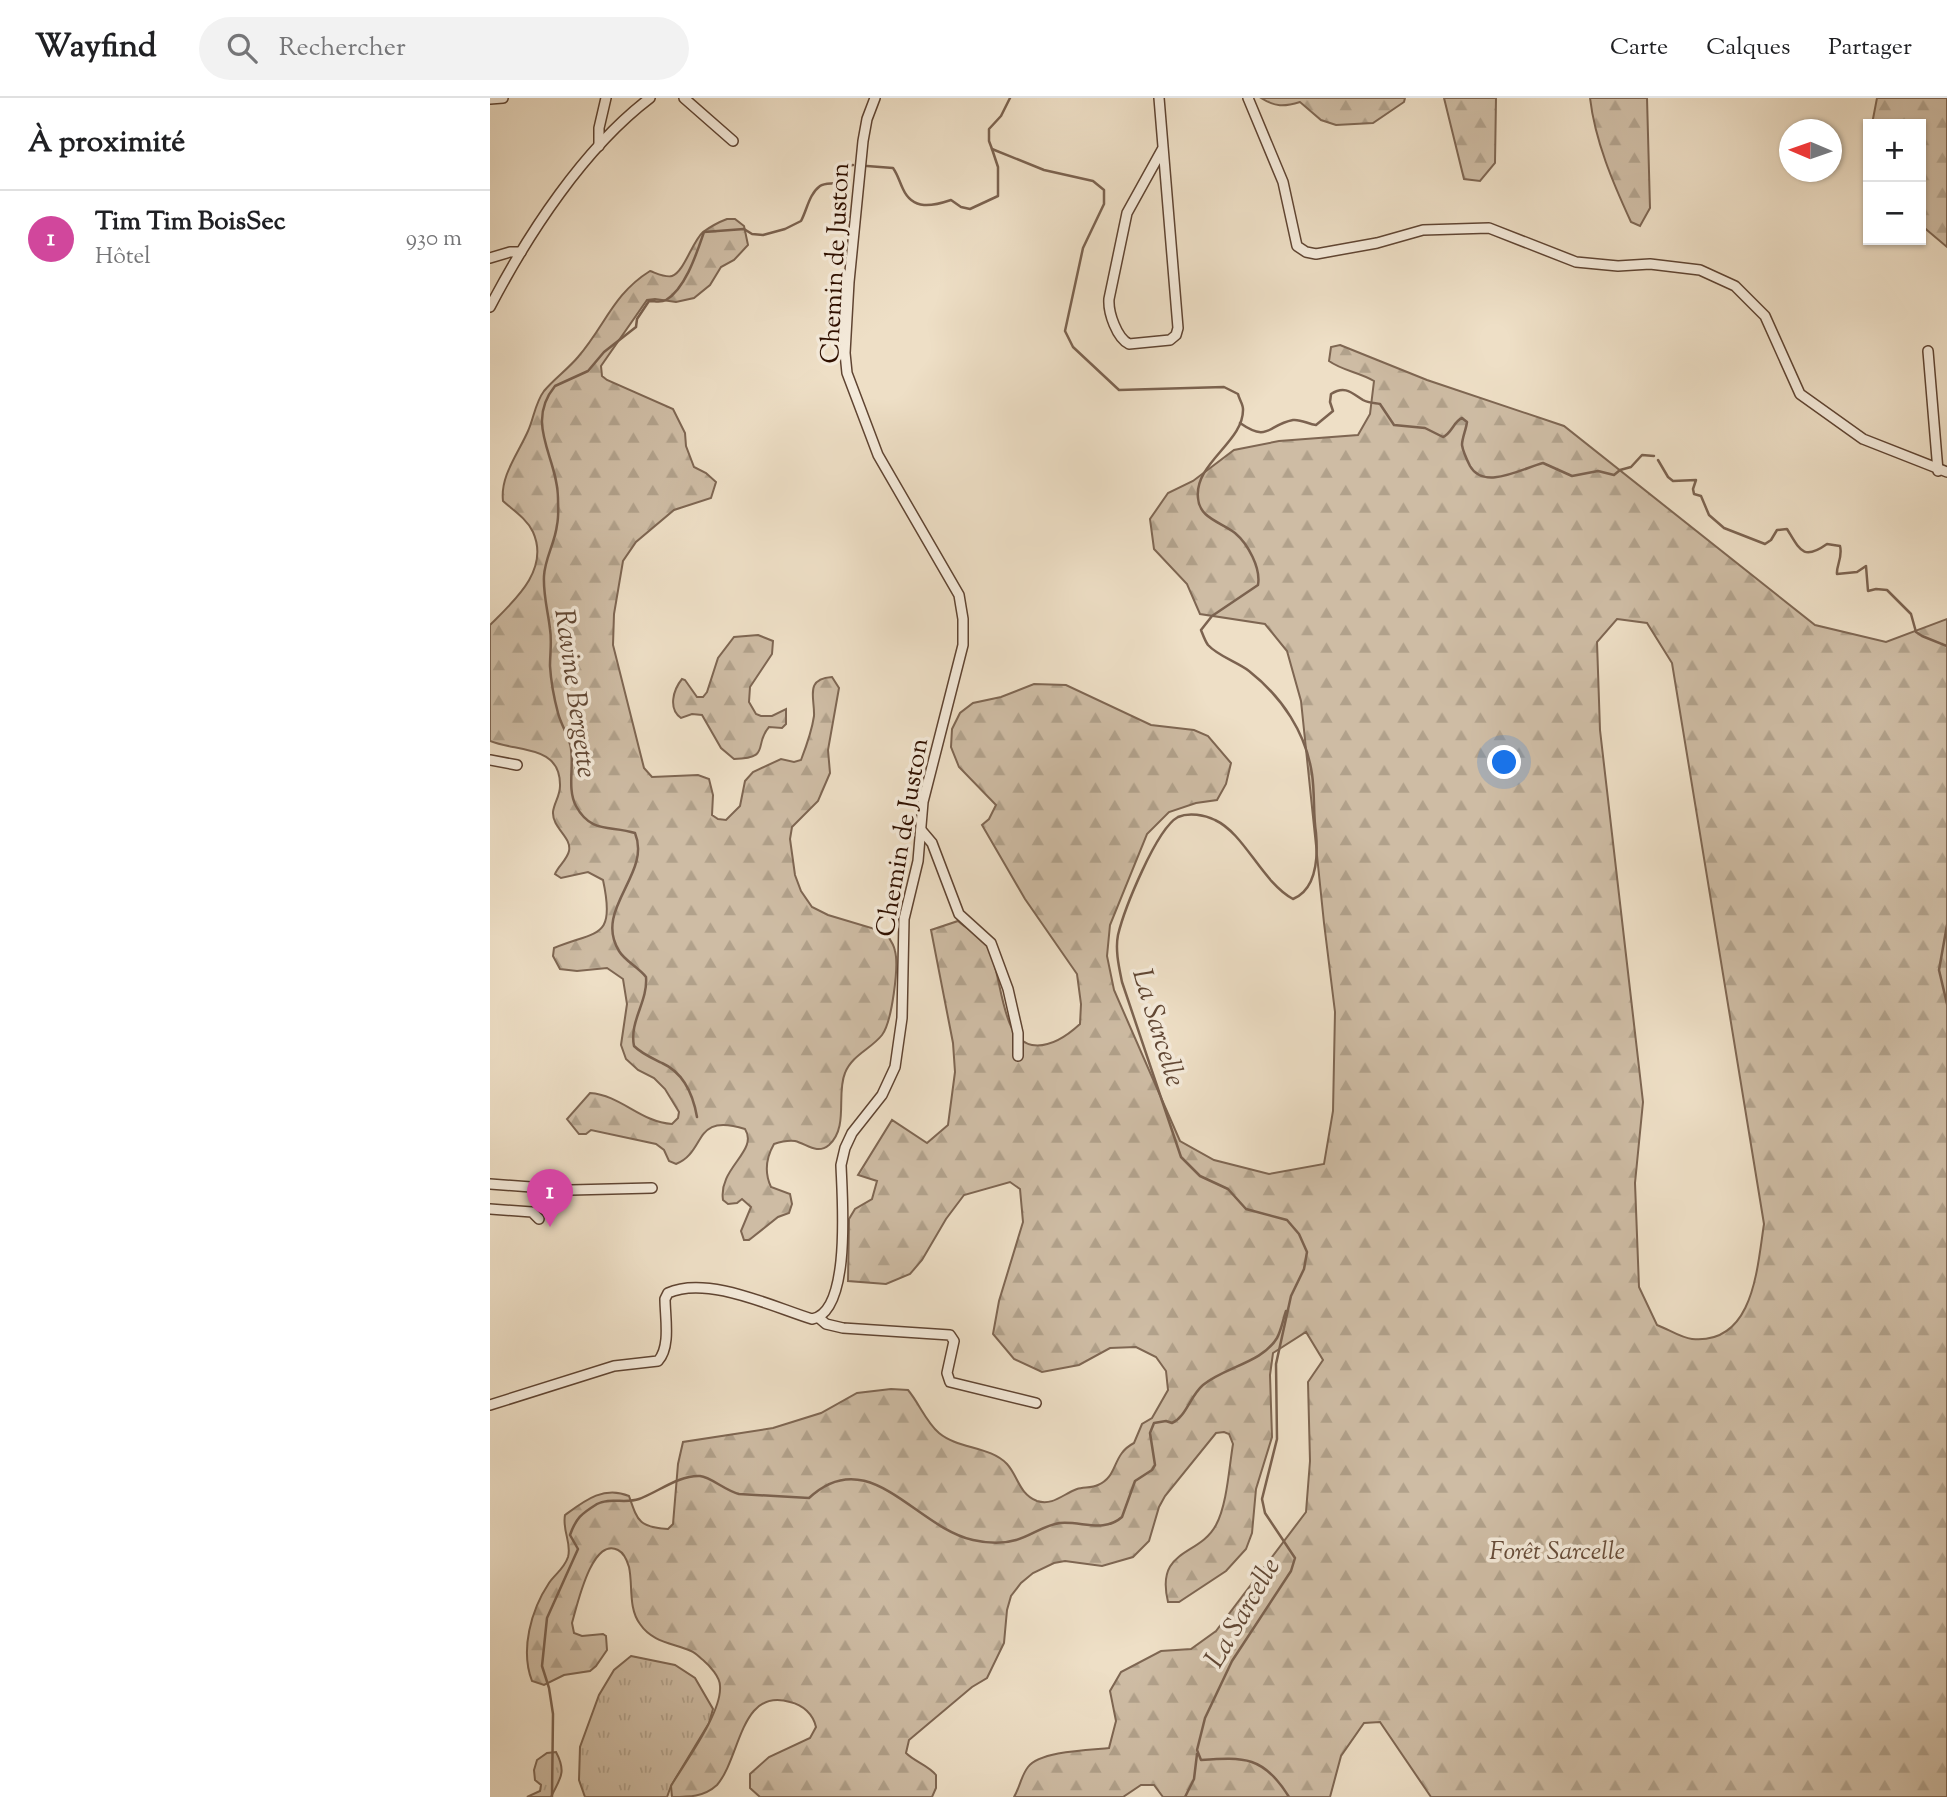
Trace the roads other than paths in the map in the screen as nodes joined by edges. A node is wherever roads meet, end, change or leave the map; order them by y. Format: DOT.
graph roads {
  1 [pos="503,98"];
  2 [pos="606,98"];
  3 [pos="650,98"];
  4 [pos="684,98"];
  5 [pos="875,98"];
  6 [pos="1159,98"];
  7 [pos="1248,98"];
  8 [pos="490,100"];
  9 [pos="733,141"];
  10 [pos="599,146"];
  11 [pos="1163,148"];
  12 [pos="521,252"];
  13 [pos="490,258"];
  14 [pos="490,307"];
  15 [pos="1928,351"];
  16 [pos="1943,471"];
  17 [pos="490,760"];
  18 [pos="517,765"];
  19 [pos="921,830"];
  20 [pos="1018,1056"];
  21 [pos="490,1184"];
  22 [pos="652,1188"];
  23 [pos="490,1209"];
  24 [pos="539,1219"];
  25 [pos="819,1318"];
  26 [pos="1036,1404"];
  27 [pos="490,1405"];
  1 -- 8 [label="street"];
  2 -- 10 [label="street"];
  3 -- 10 [label="street"];
  4 -- 9 [label="street"];
  5 -- 19 [label="street, Chemin de Juston"];
  6 -- 11 [label="street"];
  7 -- 16 [label="street"];
  10 -- 12 [label="street"];
  11 -- 11 [label="street"];
  12 -- 13 [label="street"];
  12 -- 14 [label="street"];
  15 -- 16 [label="street"];
  17 -- 18 [label="street"];
  19 -- 20 [label="street"];
  19 -- 25 [label="street, Chemin de Juston"];
  21 -- 22 [label="street"];
  23 -- 24 [label="street"];
  25 -- 26 [label="street"];
  25 -- 27 [label="street"];
}
